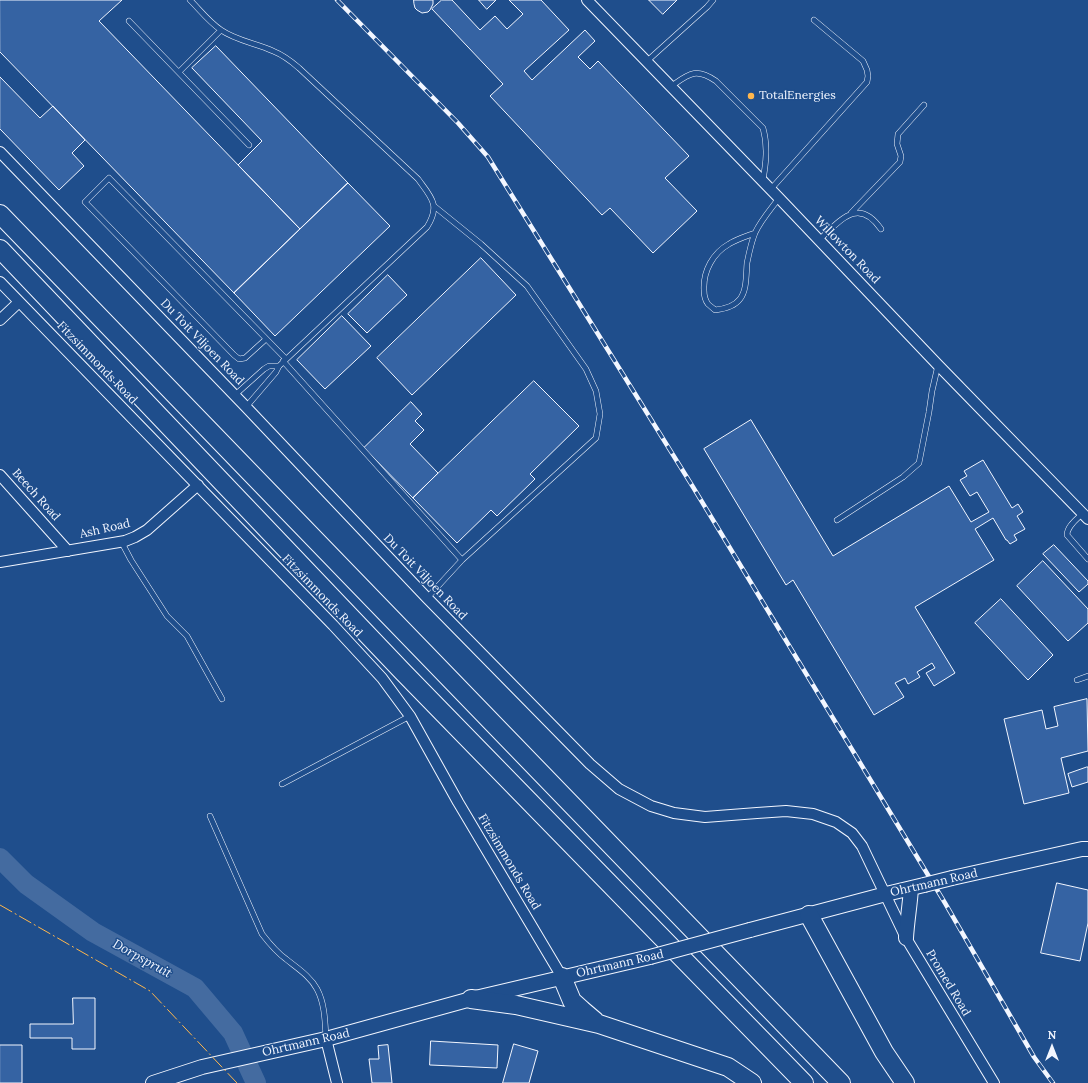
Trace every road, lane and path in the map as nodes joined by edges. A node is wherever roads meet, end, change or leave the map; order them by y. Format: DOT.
graph roads {
  1 [pos="190,0"];
  2 [pos="587,0"];
  3 [pos="713,0"];
  4 [pos="129,20"];
  5 [pos="814,20"];
  6 [pos="221,30"];
  7 [pos="646,62"];
  8 [pos="179,72"];
  9 [pos="670,86"];
  10 [pos="924,105"];
  11 [pos="249,145"];
  12 [pos="0,152"];
  13 [pos="763,181"];
  14 [pos="771,189"];
  15 [pos="779,198"];
  16 [pos="434,206"];
  17 [pos="851,213"];
  18 [pos="0,214"];
  19 [pos="880,229"];
  20 [pos="755,233"];
  21 [pos="819,240"];
  22 [pos="0,249"];
  23 [pos="0,282"];
  24 [pos="19,302"];
  25 [pos="0,320"];
  26 [pos="266,339"];
  27 [pos="284,360"];
  28 [pos="938,365"];
  29 [pos="279,366"];
  30 [pos="235,396"];
  31 [pos="246,407"];
  32 [pos="0,475"];
  33 [pos="198,485"];
  34 [pos="1085,516"];
  35 [pos="837,520"];
  36 [pos="121,541"];
  37 [pos="68,551"];
  38 [pos="1088,559"];
  39 [pos="462,560"];
  40 [pos="0,562"];
  41 [pos="427,598"];
  42 [pos="1088,676"];
  43 [pos="1076,680"];
  44 [pos="222,698"];
  45 [pos="410,716"];
  46 [pos="282,784"];
  47 [pos="210,816"];
  48 [pos="1088,849"];
  49 [pos="918,886"];
  50 [pos="886,894"];
  51 [pos="809,915"];
  52 [pos="906,938"];
  53 [pos="562,977"];
  54 [pos="471,999"];
  55 [pos="599,1024"];
  56 [pos="326,1039"];
  57 [pos="153,1083"];
  58 [pos="337,1083"];
  59 [pos="752,1083"];
  60 [pos="804,1083"];
  61 [pos="841,1083"];
  62 [pos="905,1083"];
  63 [pos="994,1083"];
  1 -- 6 [label="lane"];
  2 -- 7 [label="street, Willowton Road"];
  3 -- 7 [label="lane"];
  4 -- 8 [label="lane"];
  5 -- 14 [label="lane"];
  6 -- 8 [label="lane"];
  6 -- 16 [label="lane"];
  7 -- 9 [label="street, Willowton Road"];
  8 -- 11 [label="lane"];
  9 -- 13 [label="street, Willowton Road"];
  9 -- 13 [label="lane"];
  10 -- 17 [label="lane"];
  12 -- 30 [label="street, Du Toit Viljoen Road"];
  13 -- 14 [label="street, Willowton Road"];
  14 -- 15 [label="street, Willowton Road"];
  15 -- 20 [label="lane"];
  15 -- 21 [label="street, Willowton Road"];
  16 -- 27 [label="lane"];
  16 -- 39 [label="lane"];
  17 -- 19 [label="lane"];
  17 -- 21 [label="lane"];
  18 -- 61 [label="highway"];
  20 -- 20 [label="lane"];
  21 -- 28 [label="street, Willowton Road"];
  22 -- 60 [label="highway"];
  23 -- 24 [label="street, Fitzsimmonds Road"];
  24 -- 25 [label="street"];
  24 -- 33 [label="street, Fitzsimmonds Road"];
  26 -- 26 [label="lane"];
  26 -- 27 [label="lane"];
  27 -- 29 [label="lane"];
  27 -- 39 [label="lane"];
  28 -- 34 [label="street, Willowton Road"];
  28 -- 35 [label="lane"];
  29 -- 30 [label="lane"];
  29 -- 31 [label="lane"];
  30 -- 31 [label="street, Du Toit Viljoen Road"];
  31 -- 41 [label="street, Du Toit Viljoen Road"];
  32 -- 37 [label="street, Beech Road"];
  33 -- 36 [label="street, Ash Road"];
  33 -- 45 [label="street, Fitzsimmonds Road"];
  34 -- 38 [label="lane"];
  36 -- 37 [label="street, Ash Road"];
  36 -- 44 [label="lane"];
  37 -- 40 [label="street, Ash Road"];
  39 -- 41 [label="lane"];
  41 -- 50 [label="street, Du Toit Viljoen Road"];
  42 -- 43 [label="lane"];
  45 -- 46 [label="lane"];
  45 -- 53 [label="street, Fitzsimmonds Road"];
  47 -- 56 [label="lane"];
  48 -- 49 [label="main road, Ohrtmann Road, bridge"];
  49 -- 50 [label="main road, Ohrtmann Road"];
  49 -- 52 [label="main road"];
  50 -- 51 [label="main road, Ohrtmann Road"];
  50 -- 52 [label="street, Promed Road"];
  51 -- 53 [label="main road, Ohrtmann Road, bridge"];
  51 -- 62 [label="highway"];
  52 -- 63 [label="street, Promed Road"];
  53 -- 54 [label="main road, Ohrtmann Road"];
  53 -- 55 [label="highway"];
  54 -- 55 [label="highway"];
  54 -- 56 [label="main road, Ohrtmann Road"];
  55 -- 59 [label="highway"];
  56 -- 57 [label="main road, Ohrtmann Road"];
  56 -- 58 [label="street"];
}
